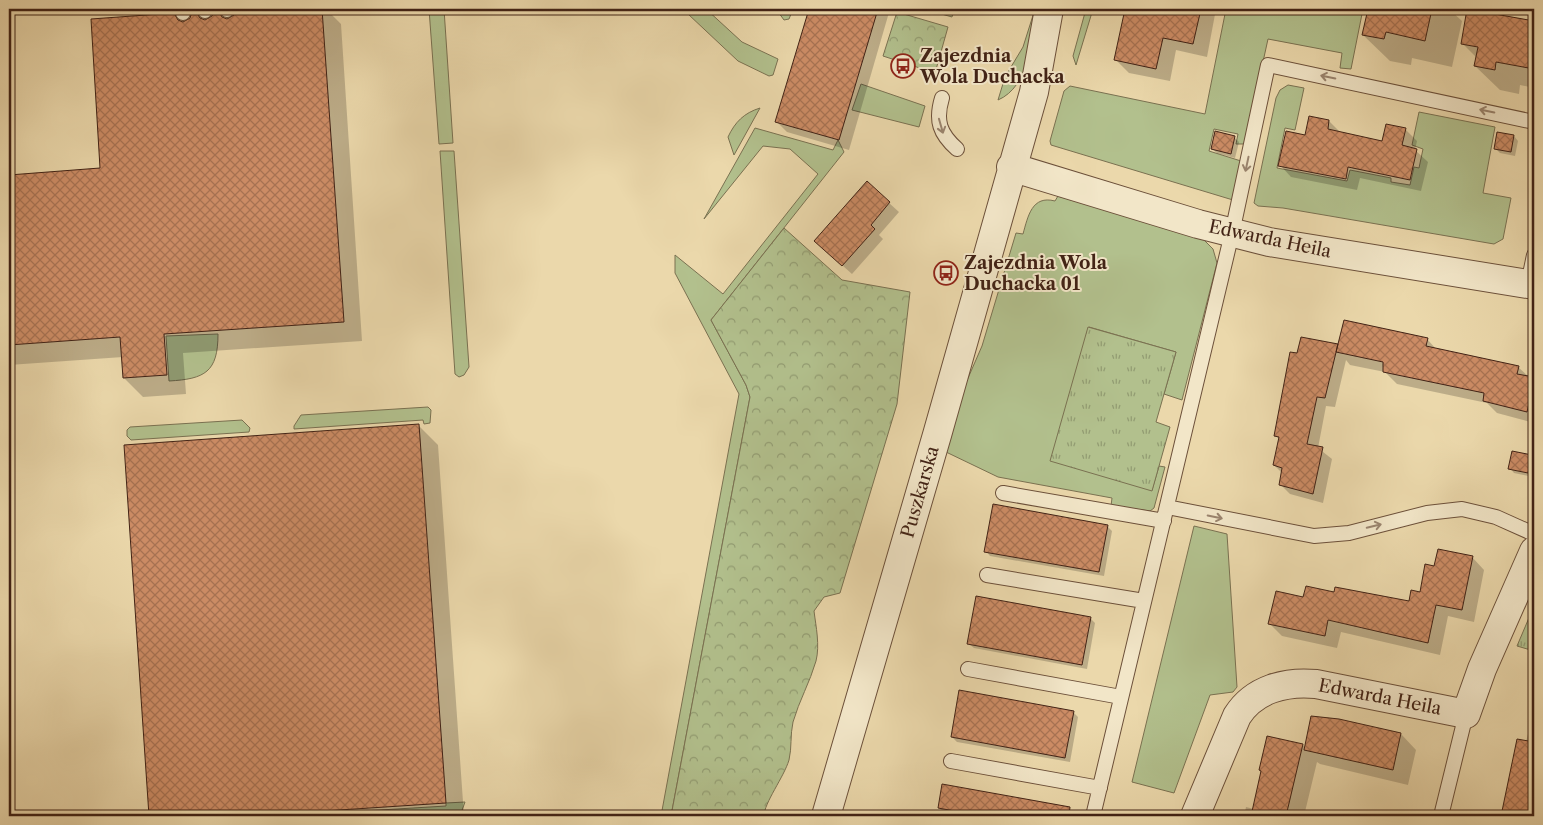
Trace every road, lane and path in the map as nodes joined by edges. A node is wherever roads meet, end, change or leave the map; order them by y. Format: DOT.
graph roads {
  1 [pos="1049,9"];
  2 [pos="1065,9"];
  3 [pos="1034,92"];
  4 [pos="942,98"];
  5 [pos="1534,122"];
  6 [pos="958,149"];
  7 [pos="1012,167"];
  8 [pos="1232,233"];
  9 [pos="1534,255"];
  10 [pos="1531,285"];
  11 [pos="1003,493"];
  12 [pos="1167,507"];
  13 [pos="1164,521"];
  14 [pos="1534,534"];
  15 [pos="1534,551"];
  16 [pos="987,575"];
  17 [pos="1144,601"];
  18 [pos="968,669"];
  19 [pos="1121,697"];
  20 [pos="1466,714"];
  21 [pos="951,761"];
  22 [pos="1100,788"];
  23 [pos="826,816"];
  24 [pos="1093,816"];
  25 [pos="1195,816"];
  26 [pos="1441,816"];
  1 -- 3 [label="street"];
  2 -- 3 [label="street"];
  3 -- 7 [label="street, Puszkarska"];
  4 -- 6 [label="lane, one-way"];
  5 -- 8 [label="lane, one-way"];
  7 -- 8 [label="street, Edwarda Heila"];
  7 -- 23 [label="street, Puszkarska"];
  8 -- 10 [label="street, Edwarda Heila"];
  8 -- 12 [label="lane"];
  9 -- 10 [label="lane"];
  11 -- 13 [label="lane"];
  12 -- 13 [label="lane"];
  12 -- 14 [label="lane, one-way"];
  13 -- 17 [label="lane"];
  15 -- 20 [label="street, Edwarda Heila"];
  16 -- 17 [label="lane"];
  17 -- 19 [label="lane"];
  18 -- 19 [label="lane"];
  19 -- 22 [label="lane"];
  20 -- 25 [label="street, Edwarda Heila"];
  20 -- 26 [label="lane"];
  21 -- 22 [label="lane"];
  22 -- 24 [label="lane"];
}
